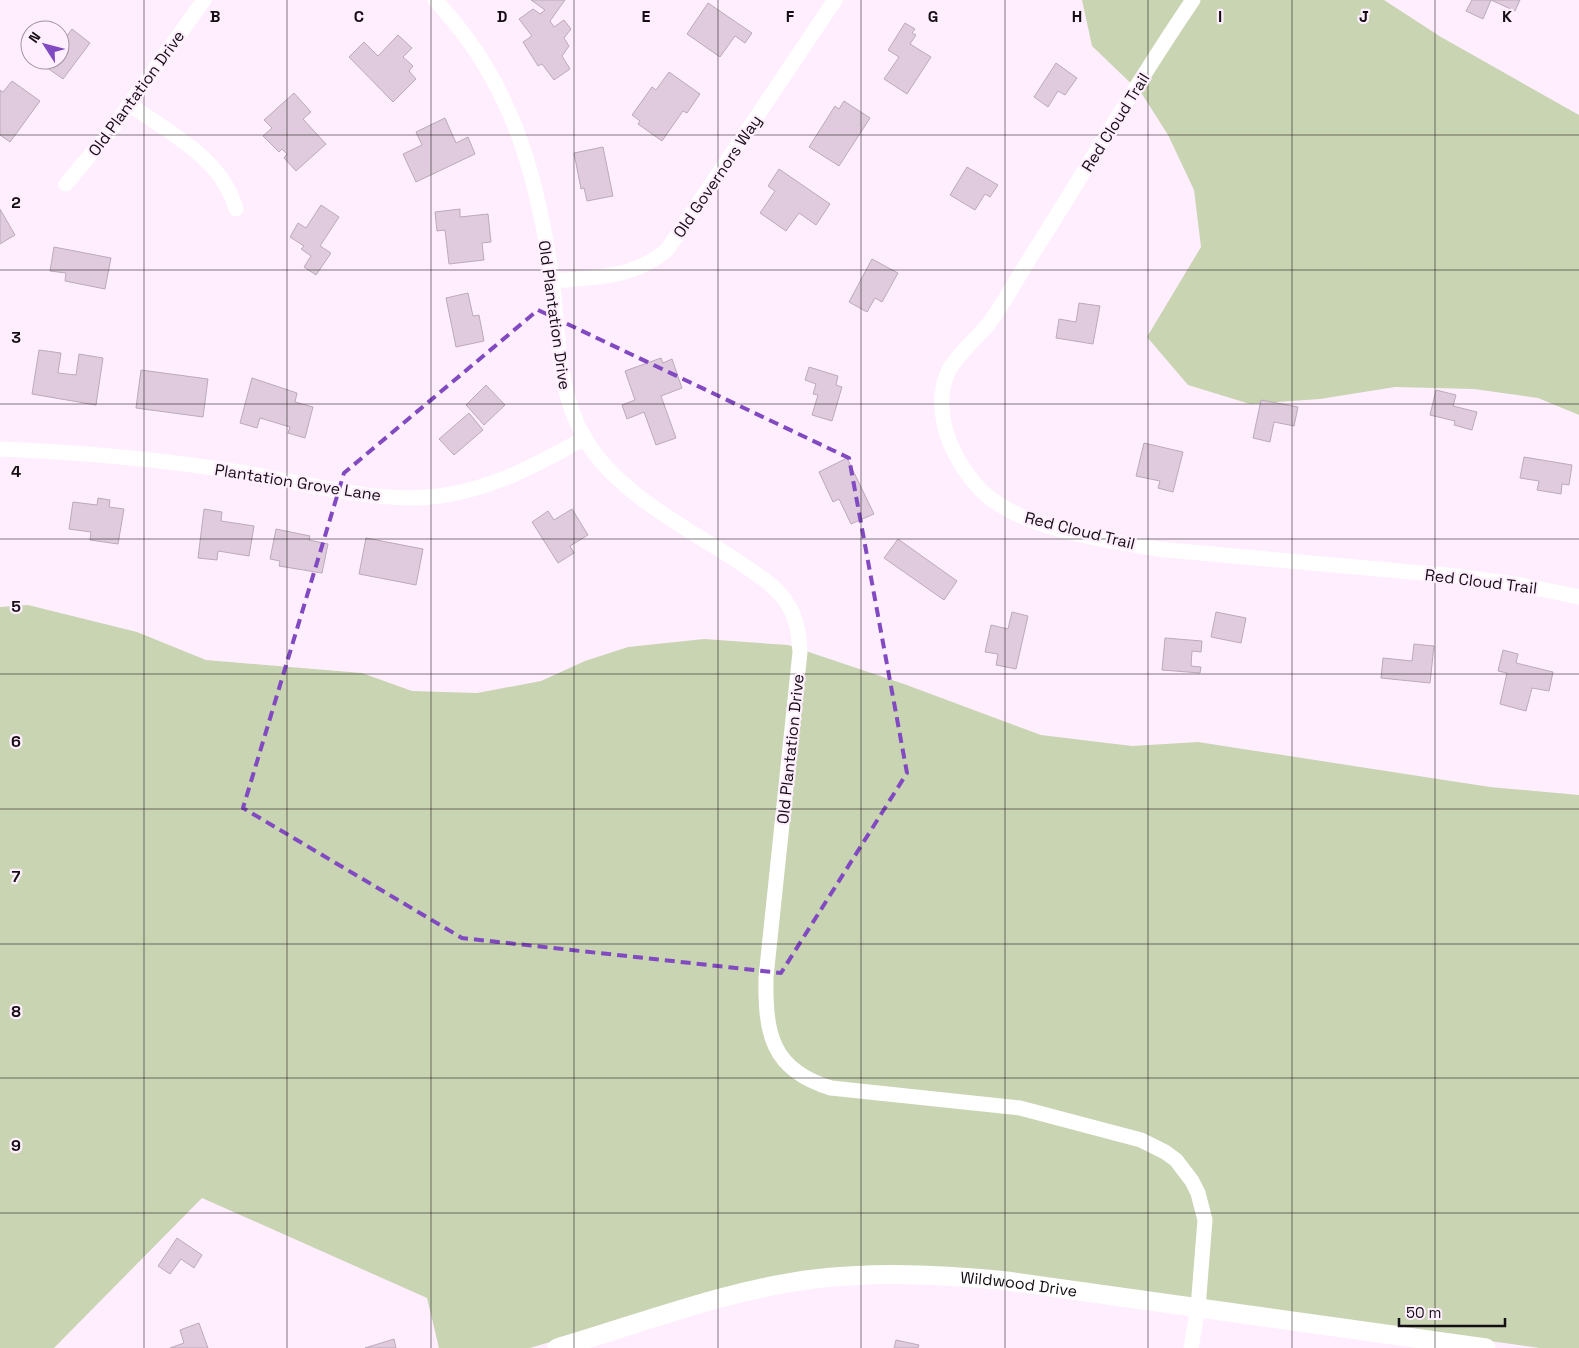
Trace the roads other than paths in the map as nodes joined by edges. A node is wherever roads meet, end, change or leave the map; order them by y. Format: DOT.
graph roads {
  1 [pos="204,0"];
  2 [pos="835,0"];
  3 [pos="1193,0"];
  4 [pos="445,3"];
  5 [pos="129,104"];
  6 [pos="66,184"];
  7 [pos="236,209"];
  8 [pos="552,281"];
  9 [pos="585,438"];
  10 [pos="0,449"];
  11 [pos="1579,597"];
  12 [pos="1198,1308"];
  13 [pos="557,1348"];
  14 [pos="1191,1348"];
  15 [pos="1486,1348"];
  1 -- 5 [label="street, Old Plantation Drive"];
  2 -- 8 [label="street, Old Governors Way"];
  3 -- 11 [label="street, Red Cloud Trail"];
  4 -- 8 [label="street, Old Plantation Drive"];
  5 -- 6 [label="street, Old Plantation Drive"];
  5 -- 7 [label="street"];
  8 -- 9 [label="street, Old Plantation Drive"];
  9 -- 10 [label="street, Plantation Grove Lane"];
  9 -- 12 [label="street, Old Plantation Drive"];
  12 -- 13 [label="street, Wildwood Drive"];
  12 -- 14 [label="street, Old Plantation Drive"];
  12 -- 15 [label="street, Wildwood Drive"];
}
